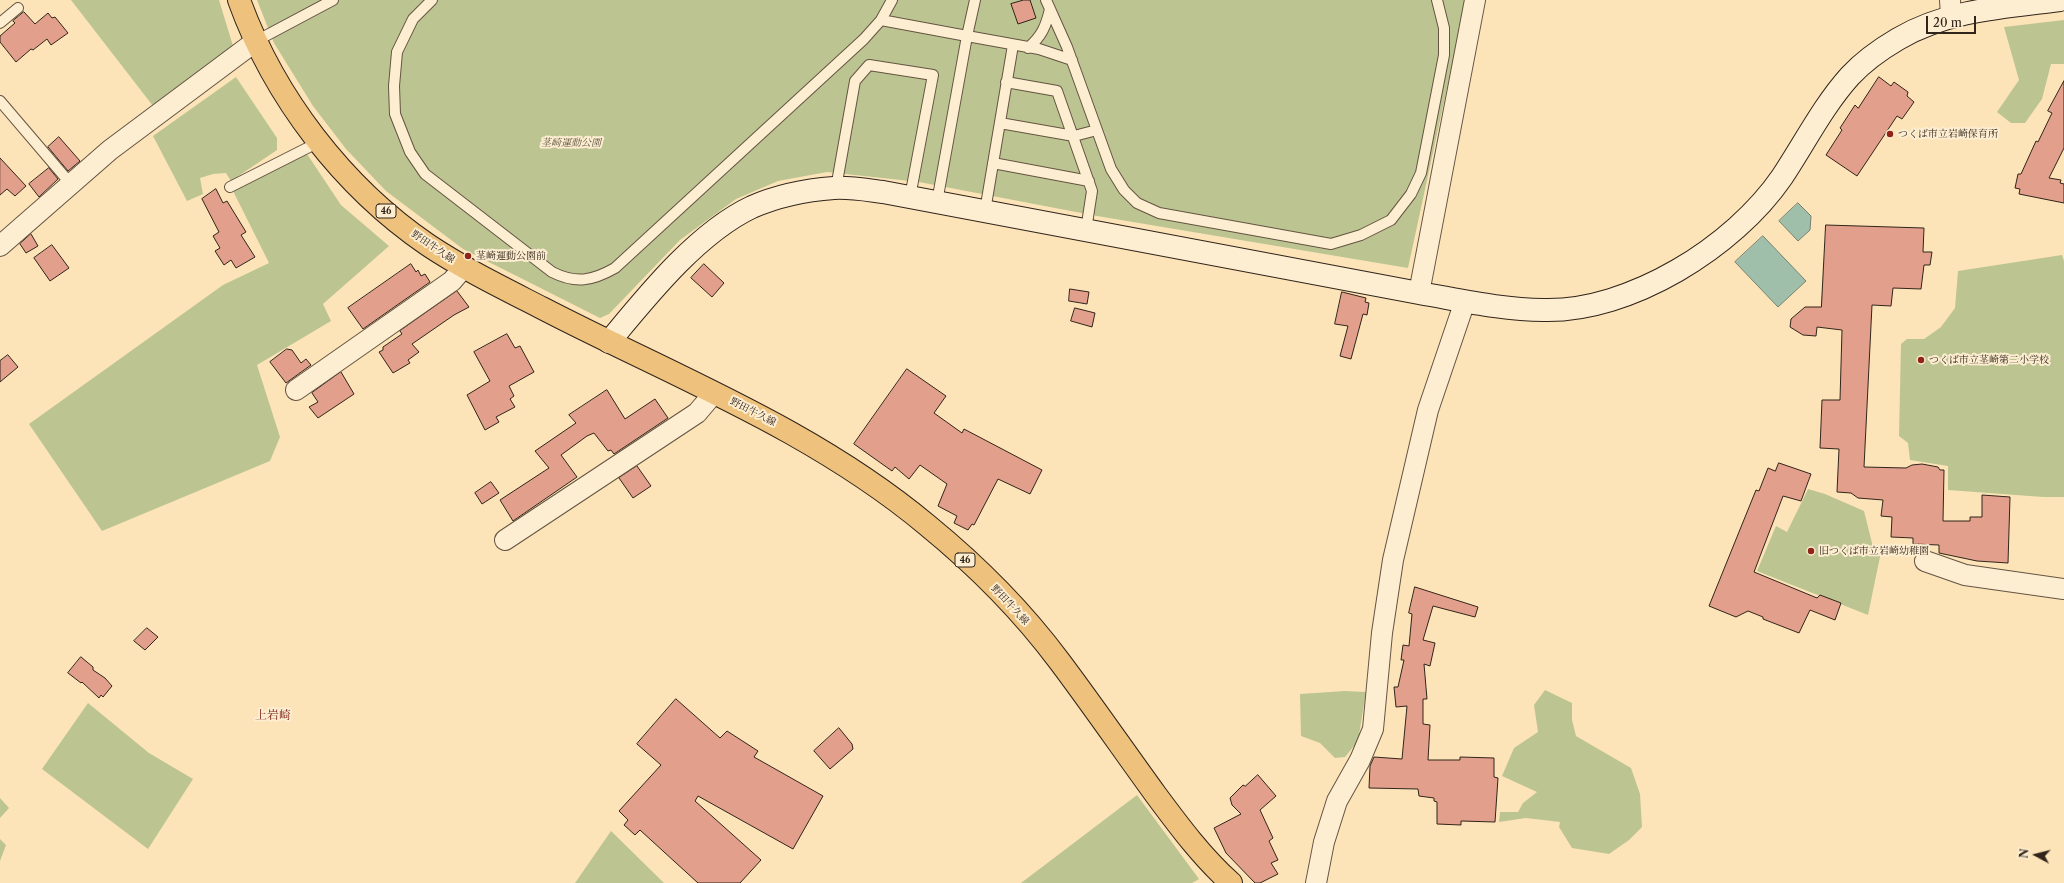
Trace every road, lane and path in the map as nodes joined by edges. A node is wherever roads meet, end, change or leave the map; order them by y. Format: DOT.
graph roads {
  1 [pos="239,0"];
  2 [pos="333,0"];
  3 [pos="432,0"];
  4 [pos="892,0"];
  5 [pos="975,0"];
  6 [pos="1438,0"];
  7 [pos="1475,0"];
  8 [pos="2060,0"];
  9 [pos="1048,5"];
  10 [pos="18,8"];
  11 [pos="1951,8"];
  12 [pos="881,20"];
  13 [pos="0,23"];
  14 [pos="967,36"];
  15 [pos="256,41"];
  16 [pos="1013,45"];
  17 [pos="1028,48"];
  18 [pos="1072,60"];
  19 [pos="1006,82"];
  20 [pos="0,101"];
  21 [pos="1000,123"];
  22 [pos="1097,130"];
  23 [pos="1074,136"];
  24 [pos="319,142"];
  25 [pos="993,164"];
  26 [pos="1089,181"];
  27 [pos="70,183"];
  28 [pos="230,187"];
  29 [pos="836,188"];
  30 [pos="910,197"];
  31 [pos="937,202"];
  32 [pos="985,211"];
  33 [pos="1086,230"];
  34 [pos="0,246"];
  35 [pos="464,267"];
  36 [pos="1419,293"];
  37 [pos="1465,301"];
  38 [pos="609,342"];
  39 [pos="296,390"];
  40 [pos="714,393"];
  41 [pos="505,540"];
  42 [pos="1925,561"];
  43 [pos="2064,589"];
  44 [pos="1231,883"];
  45 [pos="1316,883"];
  1 -- 15 [label="main road, 野田牛久線 / 46"];
  2 -- 15 [label="lane"];
  3 -- 12 [label="lane"];
  4 -- 12 [label="lane"];
  5 -- 14 [label="lane"];
  6 -- 22 [label="lane"];
  7 -- 36 [label="street"];
  8 -- 11 [label="street"];
  9 -- 17 [label="lane"];
  9 -- 18 [label="lane"];
  10 -- 13 [label="lane"];
  11 -- 37 [label="street"];
  12 -- 14 [label="lane"];
  14 -- 16 [label="lane"];
  14 -- 31 [label="lane"];
  15 -- 24 [label="main road, 野田牛久線 / 46"];
  15 -- 27 [label="street"];
  16 -- 17 [label="lane"];
  16 -- 19 [label="lane"];
  17 -- 18 [label="lane"];
  18 -- 22 [label="lane"];
  19 -- 21 [label="lane"];
  19 -- 23 [label="lane"];
  20 -- 27 [label="lane"];
  21 -- 23 [label="lane"];
  21 -- 25 [label="lane"];
  22 -- 23 [label="lane"];
  23 -- 26 [label="lane"];
  24 -- 28 [label="lane"];
  24 -- 35 [label="main road, 野田牛久線 / 46"];
  25 -- 26 [label="lane"];
  25 -- 32 [label="lane"];
  26 -- 33 [label="lane"];
  27 -- 34 [label="street"];
  29 -- 30 [label="street"];
  29 -- 30 [label="lane"];
  29 -- 38 [label="street"];
  30 -- 31 [label="street"];
  31 -- 32 [label="street"];
  32 -- 33 [label="street"];
  33 -- 36 [label="street"];
  35 -- 38 [label="main road, 野田牛久線 / 46"];
  35 -- 39 [label="street"];
  36 -- 37 [label="street"];
  37 -- 45 [label="street"];
  38 -- 40 [label="main road, 野田牛久線 / 46"];
  40 -- 41 [label="street"];
  40 -- 44 [label="main road, 野田牛久線 / 46"];
  42 -- 43 [label="street"];
}
